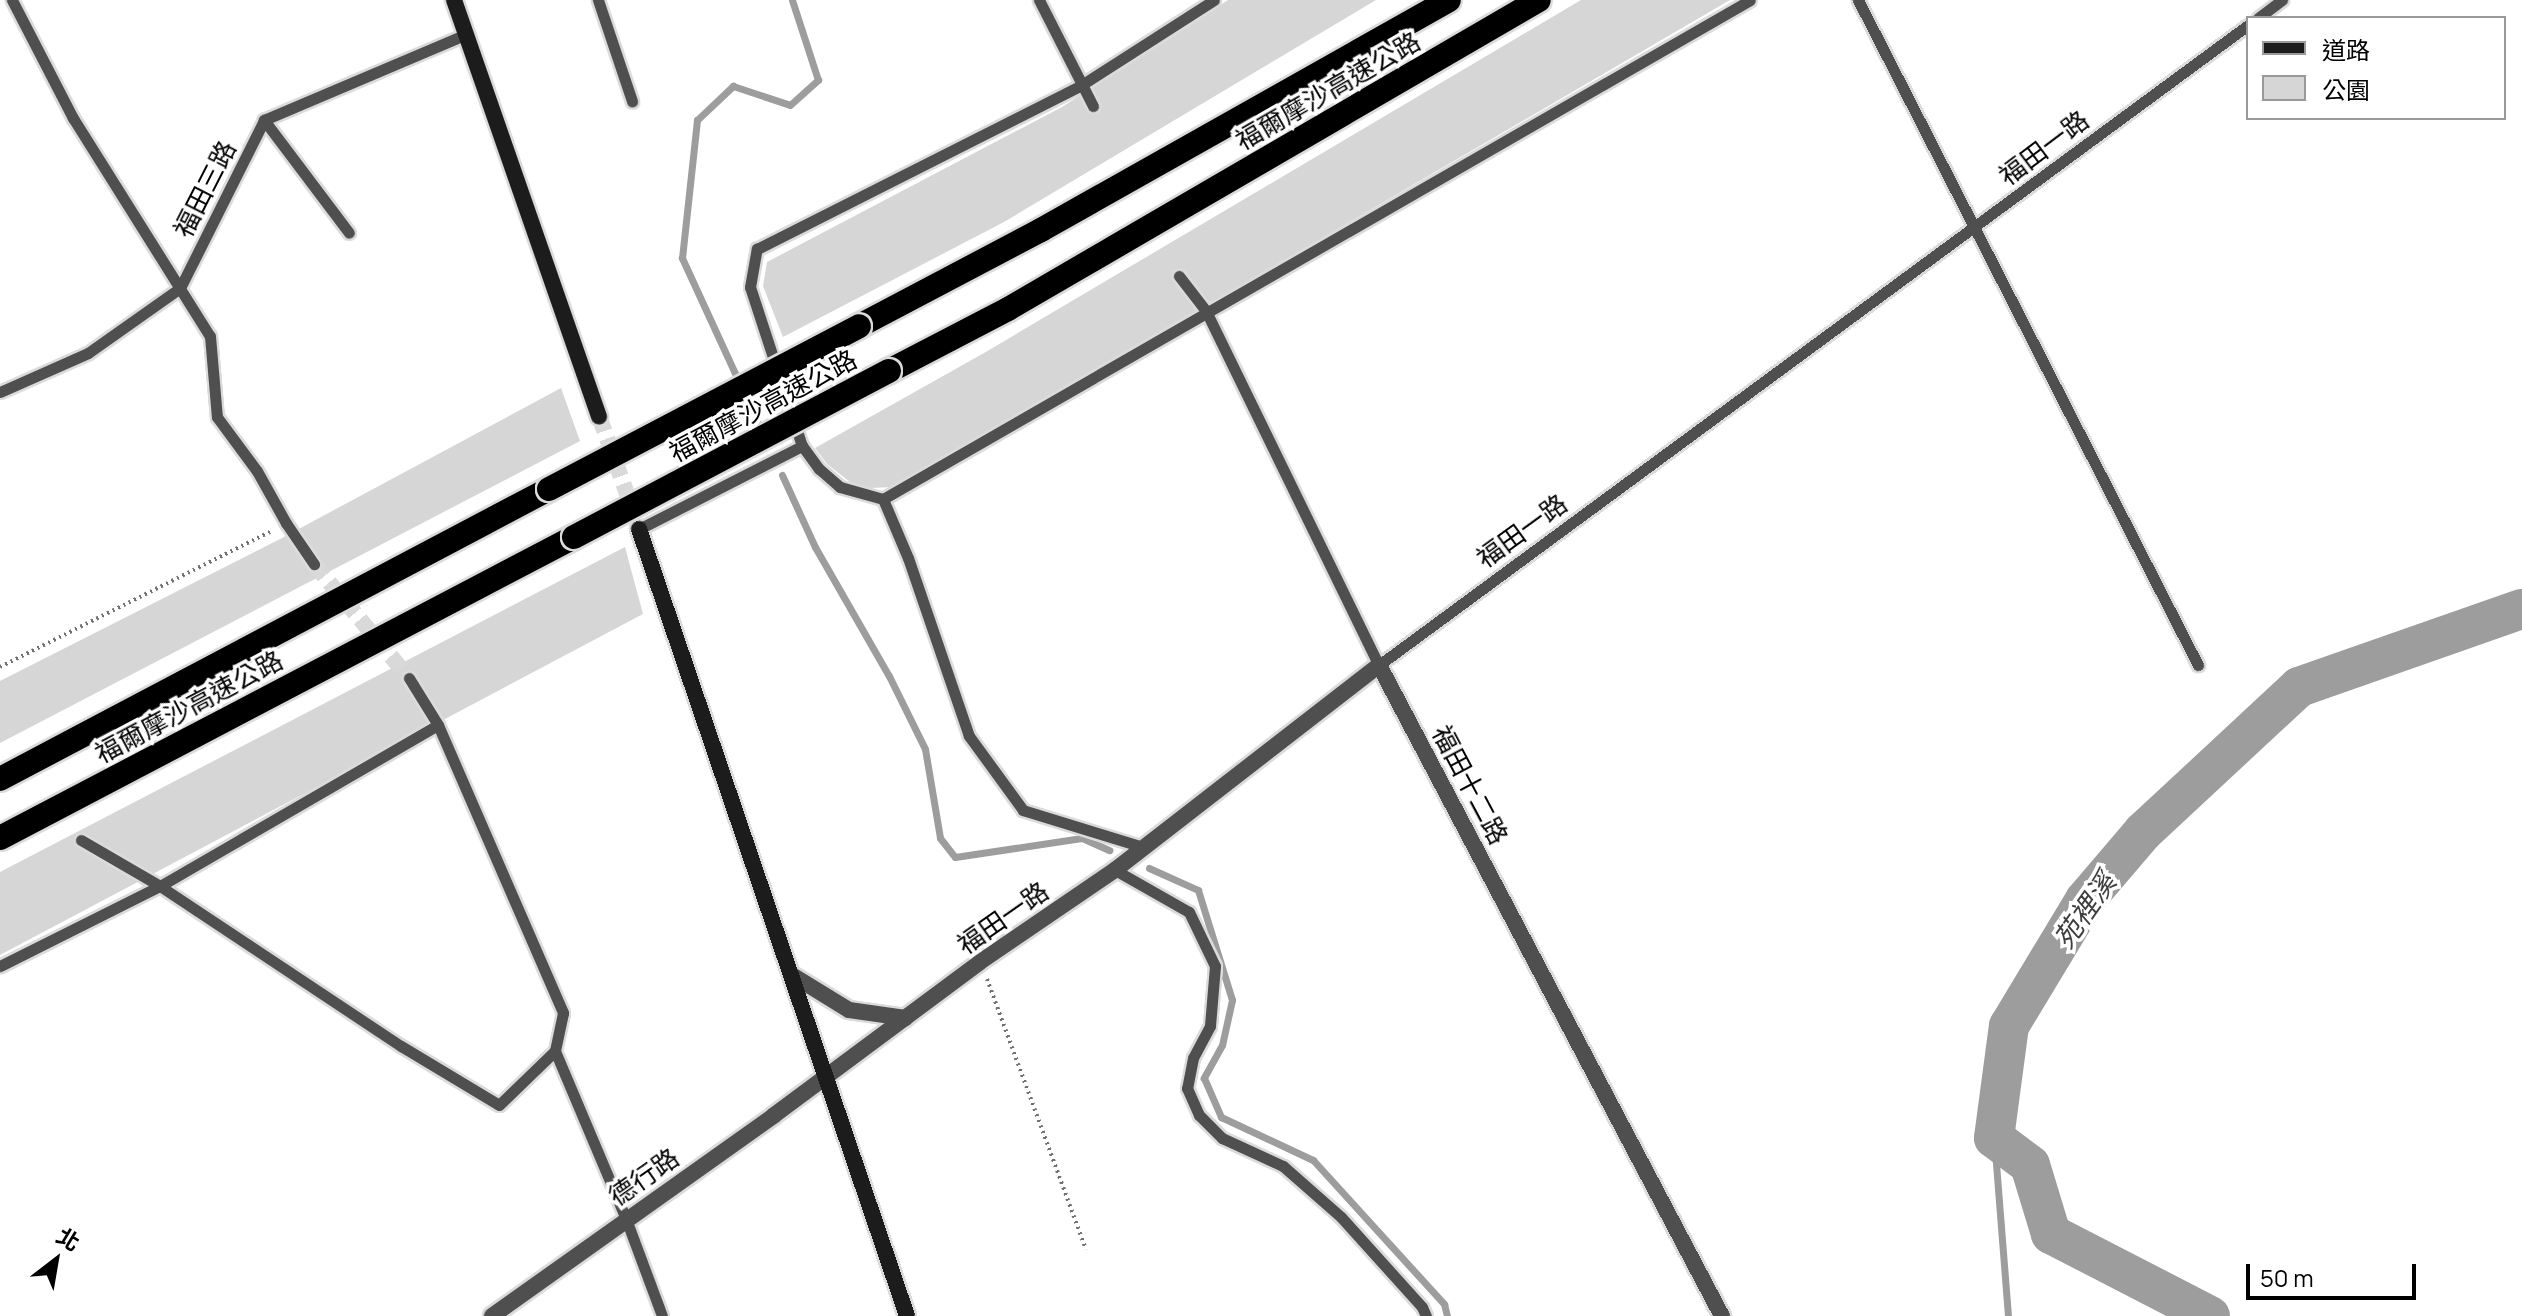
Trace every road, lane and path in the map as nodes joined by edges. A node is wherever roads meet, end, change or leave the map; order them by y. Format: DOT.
graph roads {
  1 [pos="12,0"];
  2 [pos="454,0"];
  3 [pos="598,0"];
  4 [pos="1039,0"];
  5 [pos="1214,0"];
  6 [pos="1449,0"];
  7 [pos="1539,0"];
  8 [pos="1750,0"];
  9 [pos="1858,0"];
  10 [pos="2282,0"];
  11 [pos="2261,16"];
  12 [pos="2246,26"];
  13 [pos="467,34"];
  14 [pos="1080,86"];
  15 [pos="632,101"];
  16 [pos="1093,106"];
  17 [pos="264,120"];
  18 [pos="1975,229"];
  19 [pos="349,233"];
  20 [pos="1179,276"];
  21 [pos="180,288"];
  22 [pos="1206,311"];
  23 [pos="0,392"];
  24 [pos="599,416"];
  25 [pos="802,446"];
  26 [pos="883,499"];
  27 [pos="286,523"];
  28 [pos="639,529"];
  29 [pos="314,564"];
  30 [pos="1379,665"];
  31 [pos="2198,665"];
  32 [pos="0,667"];
  33 [pos="409,678"];
  34 [pos="438,725"];
  35 [pos="0,779"];
  36 [pos="0,838"];
  37 [pos="81,840"];
  38 [pos="1143,847"];
  39 [pos="1115,870"];
  40 [pos="160,886"];
  41 [pos="980,962"];
  42 [pos="0,966"];
  43 [pos="792,975"];
  44 [pos="905,1018"];
  45 [pos="555,1051"];
  46 [pos="825,1078"];
  47 [pos="626,1219"];
  48 [pos="1086,1249"];
  49 [pos="492,1316"];
  50 [pos="662,1316"];
  51 [pos="907,1316"];
  52 [pos="1426,1316"];
  53 [pos="1722,1316"];
  1 -- 21 [label="lane"];
  2 -- 13 [label="main road"];
  3 -- 15 [label="lane"];
  4 -- 14 [label="lane"];
  5 -- 14 [label="lane"];
  6 -- 35 [label="highway, 福爾摩沙高速公路, bridge"];
  7 -- 36 [label="highway, 福爾摩沙高速公路, bridge"];
  8 -- 22 [label="lane"];
  9 -- 18 [label="lane"];
  10 -- 11 [label="lane"];
  12 -- 18 [label="lane, 福田一路"];
  13 -- 17 [label="lane, 福田三路"];
  13 -- 24 [label="main road"];
  14 -- 16 [label="lane"];
  14 -- 25 [label="lane"];
  17 -- 19 [label="lane"];
  17 -- 21 [label="lane, 福田三路"];
  18 -- 30 [label="lane, 福田一路"];
  18 -- 31 [label="lane"];
  20 -- 22 [label="lane, 福田十二路"];
  21 -- 23 [label="lane, 福田三路"];
  21 -- 27 [label="lane"];
  22 -- 26 [label="lane"];
  22 -- 30 [label="lane, 福田十二路"];
  25 -- 26 [label="lane"];
  25 -- 28 [label="lane"];
  26 -- 38 [label="lane"];
  27 -- 29 [label="lane"];
  27 -- 32 [label="path"];
  28 -- 43 [label="main road"];
  30 -- 38 [label="street, 福田一路"];
  30 -- 53 [label="street, 福田十二路"];
  33 -- 34 [label="lane"];
  34 -- 40 [label="lane"];
  34 -- 45 [label="lane"];
  37 -- 40 [label="lane"];
  38 -- 39 [label="street, 福田一路"];
  39 -- 41 [label="street, 福田一路"];
  39 -- 52 [label="lane"];
  40 -- 42 [label="lane"];
  40 -- 45 [label="lane"];
  41 -- 44 [label="street, 福田一路"];
  41 -- 48 [label="path"];
  43 -- 44 [label="street"];
  43 -- 46 [label="main road"];
  44 -- 46 [label="street, 福田一路"];
  45 -- 47 [label="lane"];
  46 -- 47 [label="street, 德行路"];
  46 -- 51 [label="main road"];
  47 -- 49 [label="street, 德行路"];
  47 -- 50 [label="lane"];
}
